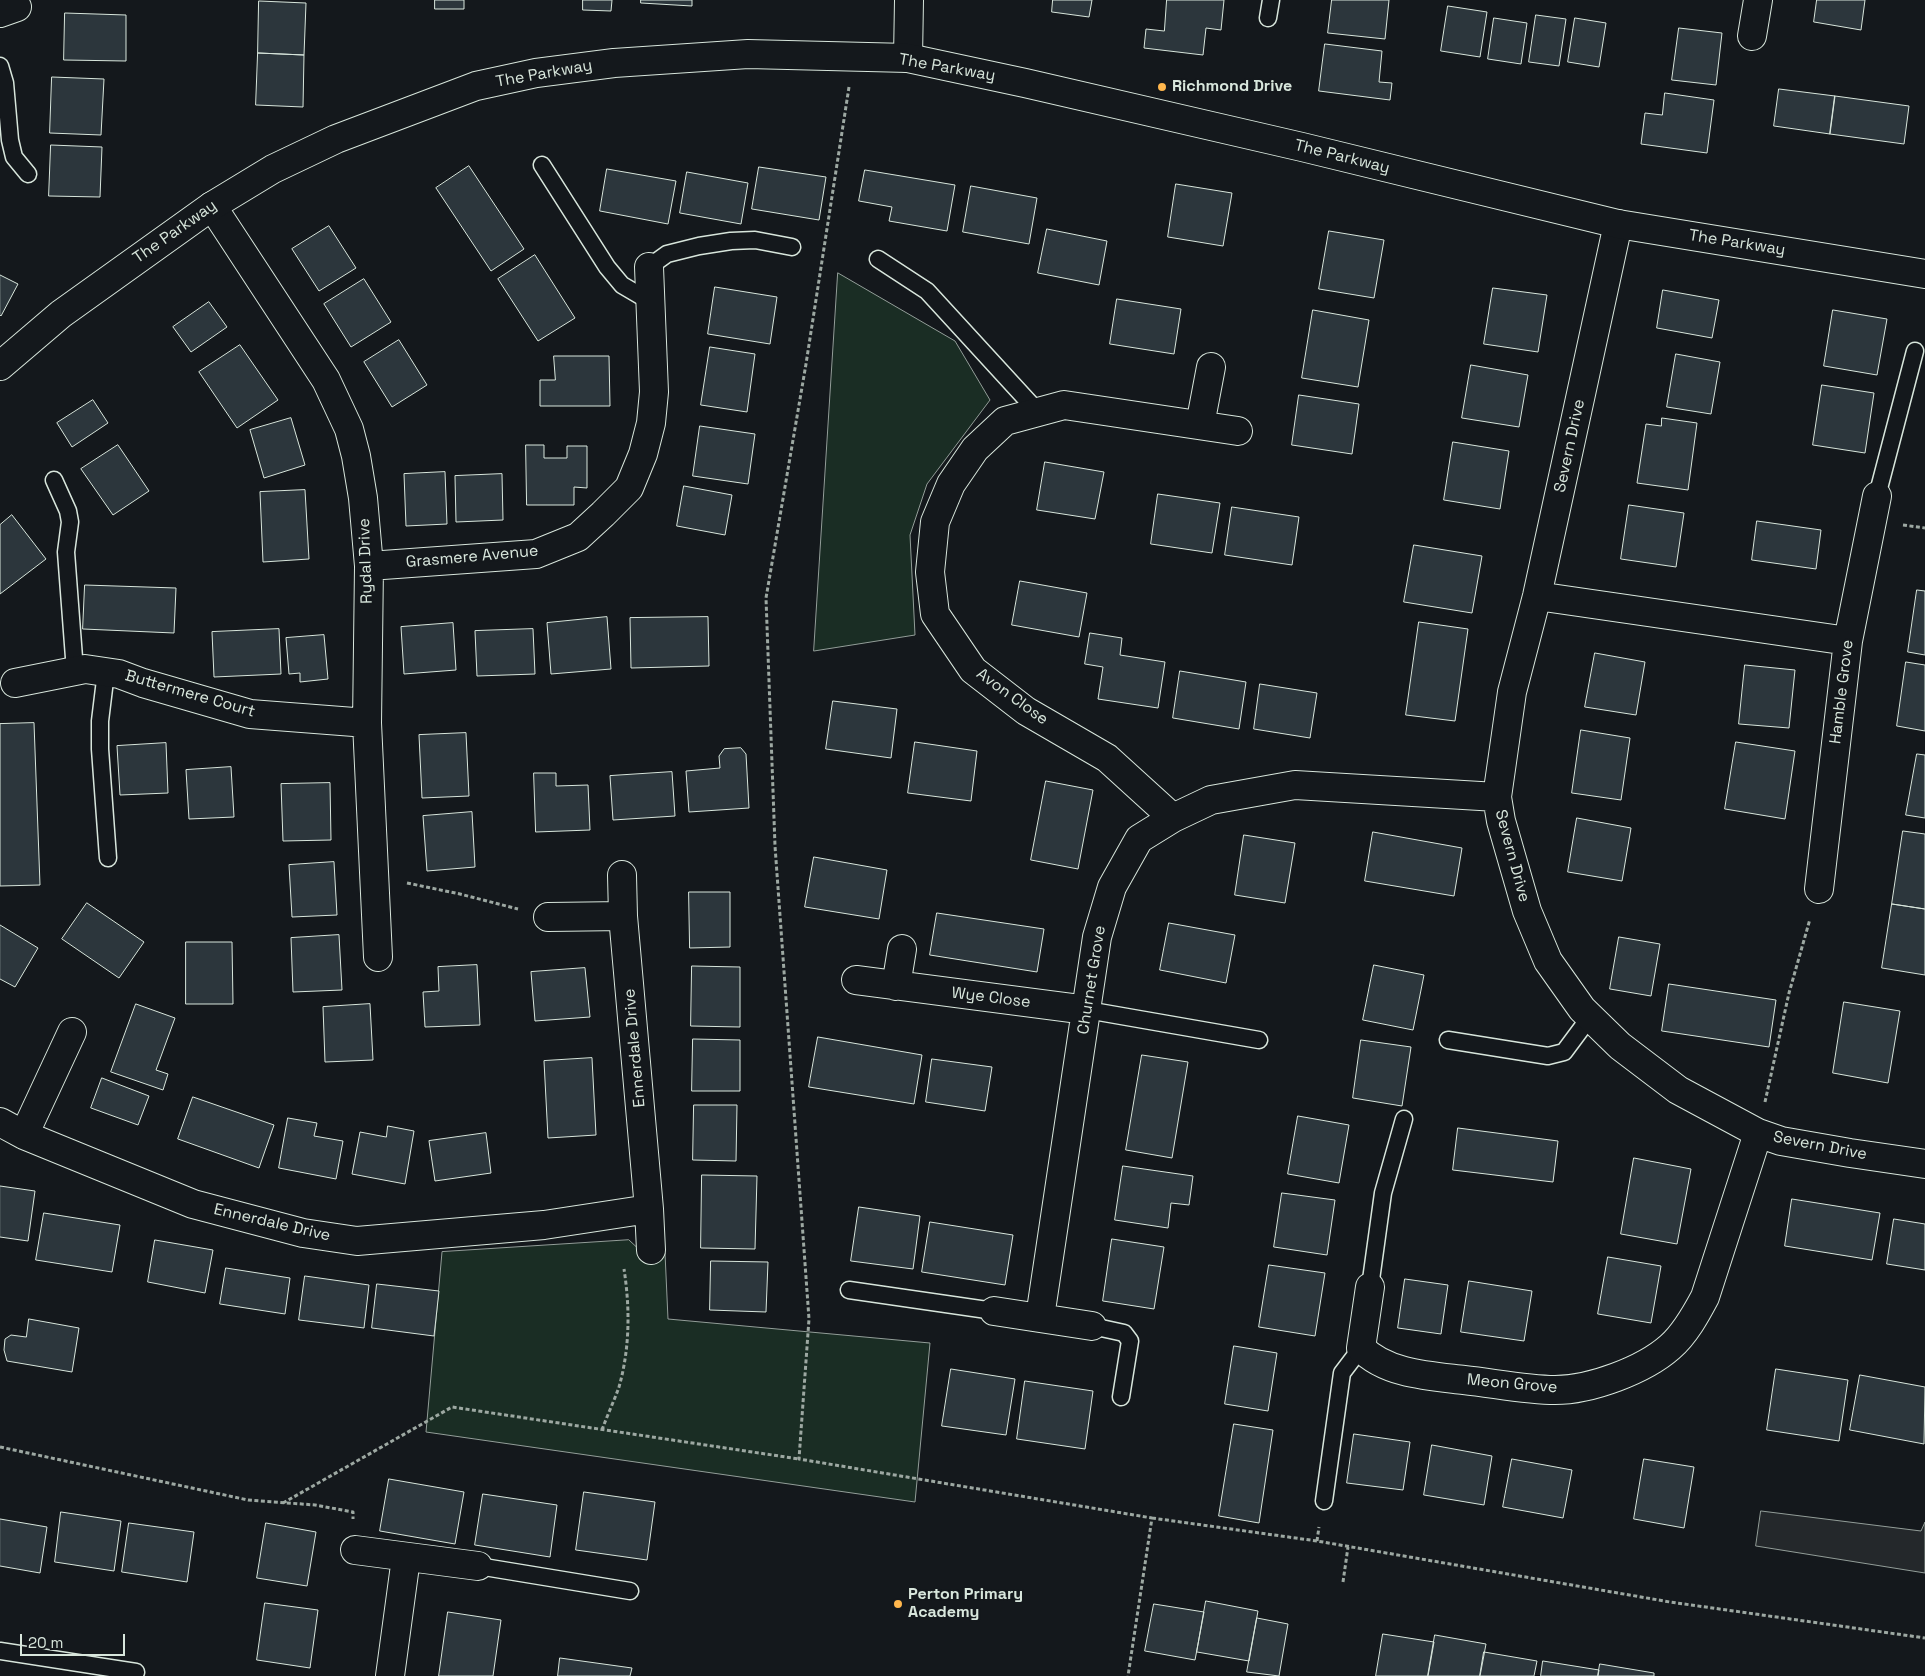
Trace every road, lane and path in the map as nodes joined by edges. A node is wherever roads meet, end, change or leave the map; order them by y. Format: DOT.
graph roads {
  1 [pos="909,0"];
  2 [pos="1271,0"];
  3 [pos="1758,0"];
  4 [pos="1268,18"];
  5 [pos="1752,36"];
  6 [pos="908,58"];
  7 [pos="0,66"];
  8 [pos="542,165"];
  9 [pos="28,174"];
  10 [pos="212,206"];
  11 [pos="1618,224"];
  12 [pos="792,247"];
  13 [pos="878,259"];
  14 [pos="649,267"];
  15 [pos="1925,274"];
  16 [pos="651,302"];
  17 [pos="1915,351"];
  18 [pos="0,366"];
  19 [pos="1211,366"];
  20 [pos="1038,412"];
  21 [pos="1200,425"];
  22 [pos="1238,432"];
  23 [pos="54,480"];
  24 [pos="1877,496"];
  25 [pos="369,566"];
  26 [pos="1537,596"];
  27 [pos="1848,642"];
  28 [pos="74,671"];
  29 [pos="106,672"];
  30 [pos="7,684"];
  31 [pos="367,723"];
  32 [pos="1497,798"];
  33 [pos="1173,818"];
  34 [pos="108,858"];
  35 [pos="622,875"];
  36 [pos="374,876"];
  37 [pos="1819,890"];
  38 [pos="623,916"];
  39 [pos="548,917"];
  40 [pos="902,949"];
  41 [pos="378,956"];
  42 [pos="856,980"];
  43 [pos="896,986"];
  44 [pos="1087,1010"];
  45 [pos="1590,1017"];
  46 [pos="72,1032"];
  47 [pos="1259,1040"];
  48 [pos="1448,1040"];
  49 [pos="1404,1119"];
  50 [pos="0,1122"];
  51 [pos="24,1134"];
  52 [pos="1758,1134"];
  53 [pos="1925,1164"];
  54 [pos="649,1209"];
  55 [pos="651,1250"];
  56 [pos="624,1268"];
  57 [pos="1370,1287"];
  58 [pos="849,1290"];
  59 [pos="994,1311"];
  60 [pos="1040,1317"];
  61 [pos="1092,1326"];
  62 [pos="1361,1348"];
  63 [pos="1121,1398"];
  64 [pos="602,1430"];
  65 [pos="0,1448"];
  66 [pos="798,1459"];
  67 [pos="1324,1501"];
  68 [pos="283,1503"];
  69 [pos="1152,1518"];
  70 [pos="1348,1547"];
  71 [pos="355,1550"];
  72 [pos="406,1558"];
  73 [pos="478,1566"];
  74 [pos="1344,1582"];
  75 [pos="630,1591"];
  76 [pos="1925,1638"];
  77 [pos="0,1651"];
  78 [pos="136,1672"];
  79 [pos="390,1676"];
  1 -- 6 [label="street"];
  2 -- 4 [label="lane"];
  3 -- 5 [label="street"];
  6 -- 10 [label="street, The Parkway"];
  6 -- 11 [label="street, The Parkway"];
  7 -- 9 [label="lane"];
  8 -- 16 [label="lane"];
  10 -- 18 [label="street, The Parkway"];
  10 -- 25 [label="street, Rydal Drive"];
  11 -- 15 [label="street, The Parkway"];
  11 -- 26 [label="street, Severn Drive"];
  12 -- 14 [label="lane"];
  13 -- 20 [label="lane"];
  14 -- 16 [label="street, Grasmere Avenue"];
  16 -- 25 [label="street, Grasmere Avenue"];
  17 -- 24 [label="lane"];
  19 -- 21 [label="street"];
  20 -- 21 [label="street, Avon Close"];
  20 -- 33 [label="street, Avon Close"];
  21 -- 22 [label="street, Avon Close"];
  23 -- 28 [label="lane"];
  24 -- 27 [label="street, Hamble Grove"];
  25 -- 31 [label="street, Rydal Drive"];
  26 -- 27 [label="street"];
  26 -- 32 [label="street, Severn Drive"];
  27 -- 37 [label="street, Hamble Grove"];
  28 -- 29 [label="street, Buttermere Court"];
  28 -- 30 [label="street, Buttermere Court"];
  29 -- 31 [label="street, Buttermere Court"];
  29 -- 34 [label="lane"];
  31 -- 36 [label="street, Rydal Drive"];
  32 -- 33 [label="street, Churnet Grove"];
  32 -- 45 [label="street, Severn Drive"];
  33 -- 44 [label="street, Churnet Grove"];
  35 -- 38 [label="street, Ennerdale Drive"];
  36 -- 39 [label="path"];
  36 -- 41 [label="street, Rydal Drive"];
  37 -- 52 [label="path"];
  38 -- 39 [label="street"];
  38 -- 54 [label="street, Ennerdale Drive"];
  40 -- 43 [label="street"];
  42 -- 43 [label="street, Wye Close"];
  43 -- 44 [label="street, Wye Close"];
  44 -- 47 [label="lane"];
  44 -- 60 [label="street, Churnet Grove"];
  45 -- 48 [label="lane"];
  45 -- 52 [label="street, Severn Drive"];
  46 -- 51 [label="street"];
  49 -- 57 [label="lane"];
  50 -- 51 [label="street, Ennerdale Drive"];
  51 -- 54 [label="street, Ennerdale Drive"];
  52 -- 53 [label="street, Severn Drive"];
  52 -- 62 [label="street, Meon Grove"];
  54 -- 55 [label="street, Ennerdale Drive"];
  56 -- 64 [label="path"];
  57 -- 62 [label="street"];
  58 -- 59 [label="lane"];
  59 -- 60 [label="street"];
  60 -- 61 [label="street"];
  61 -- 63 [label="lane"];
  62 -- 67 [label="lane"];
  64 -- 66 [label="path"];
  64 -- 68 [label="path"];
  65 -- 68 [label="path"];
  68 -- 71 [label="path"];
  69 -- 70 [label="path"];
  70 -- 74 [label="path"];
  70 -- 76 [label="path"];
  71 -- 72 [label="street"];
  72 -- 73 [label="street"];
  72 -- 79 [label="street"];
  73 -- 75 [label="lane"];
  77 -- 78 [label="lane"];
}
